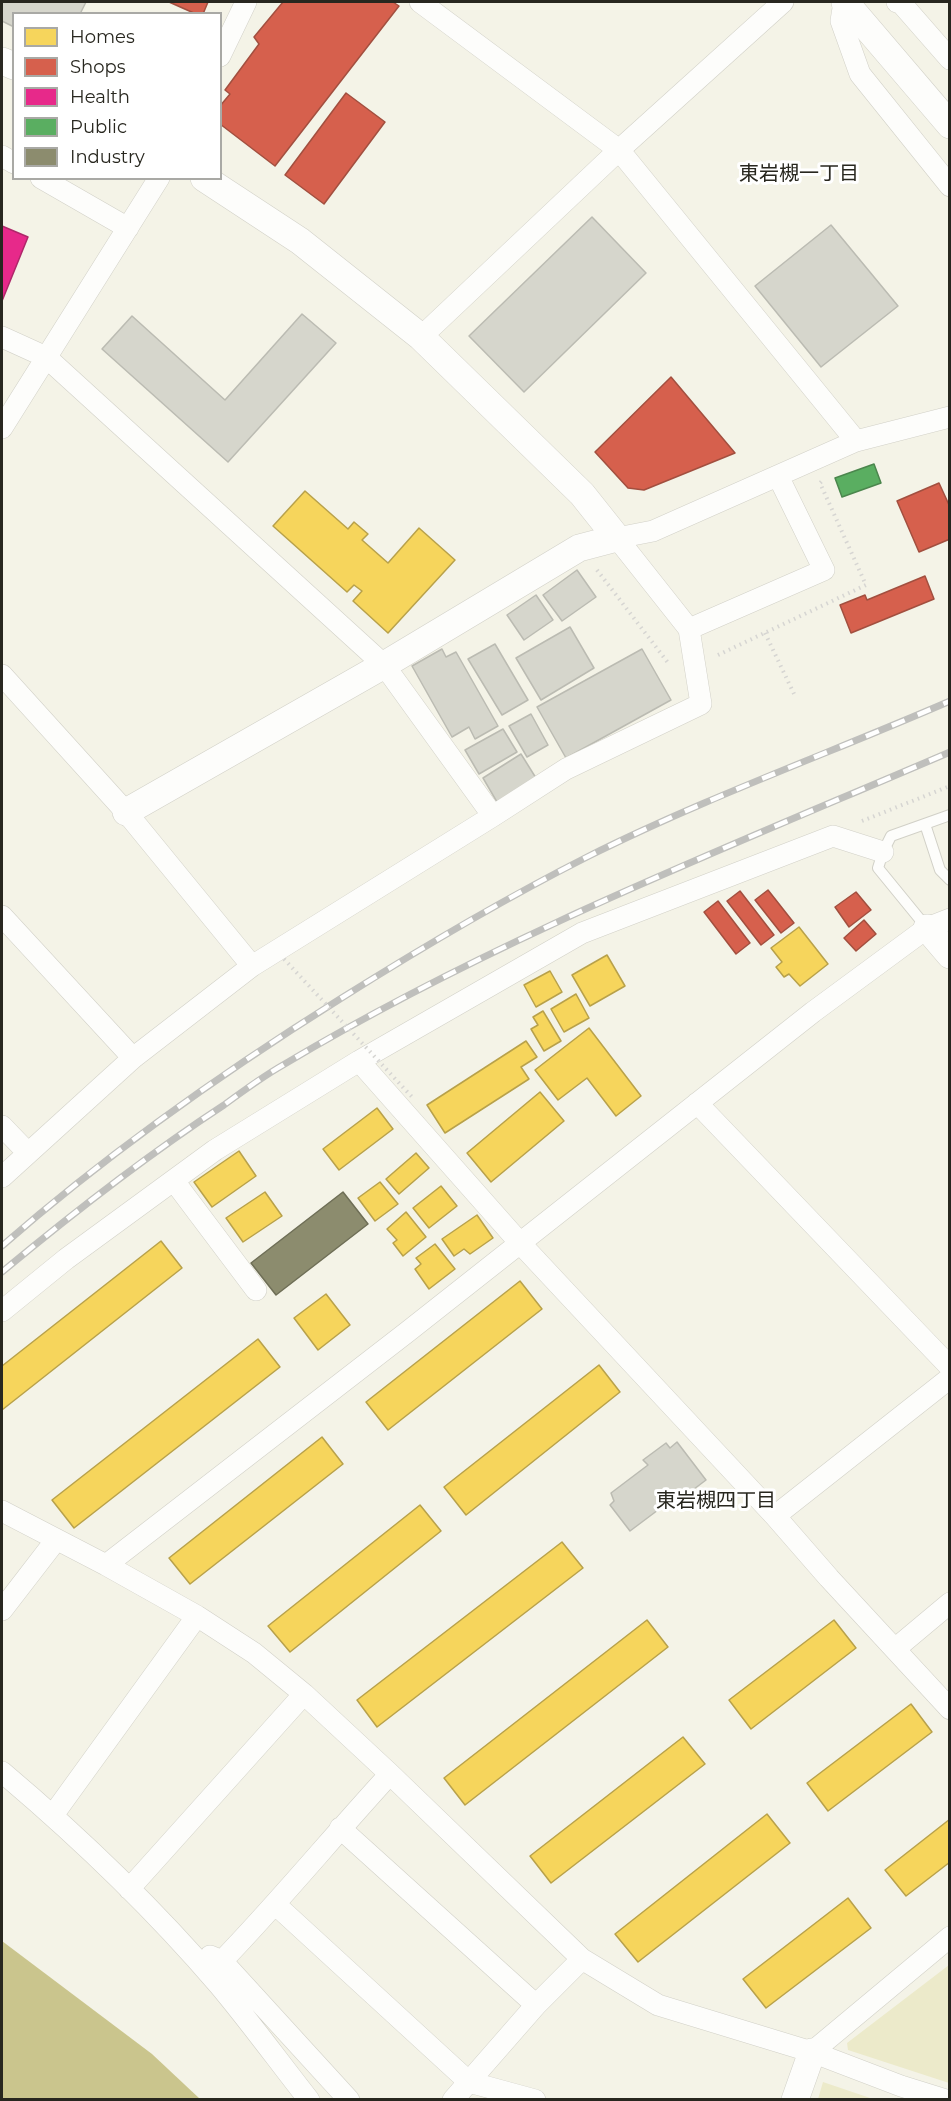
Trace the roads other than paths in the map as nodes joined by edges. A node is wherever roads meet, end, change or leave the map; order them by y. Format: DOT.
graph roads {
  1 [pos="246,2"];
  2 [pos="420,2"];
  3 [pos="783,2"];
  4 [pos="845,2"];
  5 [pos="897,2"];
  6 [pos="222,52"];
  7 [pos="950,59"];
  8 [pos="950,125"];
  9 [pos="620,150"];
  10 [pos="44,180"];
  11 [pos="158,180"];
  12 [pos="207,180"];
  13 [pos="950,186"];
  14 [pos="128,228"];
  15 [pos="2,337"];
  16 [pos="421,337"];
  17 [pos="46,357"];
  18 [pos="950,417"];
  19 [pos="2,428"];
  20 [pos="856,441"];
  21 [pos="778,476"];
  22 [pos="617,538"];
  23 [pos="689,629"];
  24 [pos="384,665"];
  25 [pos="2,675"];
  26 [pos="126,812"];
  27 [pos="950,815"];
  28 [pos="494,816"];
  29 [pos="925,824"];
  30 [pos="883,852"];
  31 [pos="950,880"];
  32 [pos="2,916"];
  33 [pos="938,924"];
  34 [pos="950,955"];
  35 [pos="252,966"];
  36 [pos="133,1058"];
  37 [pos="359,1061"];
  38 [pos="697,1103"];
  39 [pos="2,1126"];
  40 [pos="27,1152"];
  41 [pos="2,1177"];
  42 [pos="174,1181"];
  43 [pos="520,1243"];
  44 [pos="256,1290"];
  45 [pos="2,1311"];
  46 [pos="950,1367"];
  47 [pos="950,1378"];
  48 [pos="2,1511"];
  49 [pos="775,1516"];
  50 [pos="56,1540"];
  51 [pos="106,1565"];
  52 [pos="950,1603"];
  53 [pos="2,1610"];
  54 [pos="197,1616"];
  55 [pos="895,1649"];
  56 [pos="304,1694"];
  57 [pos="950,1709"];
  58 [pos="2,1772"];
  59 [pos="390,1774"];
  60 [pos="53,1815"];
  61 [pos="340,1828"];
  62 [pos="129,1889"];
  63 [pos="276,1905"];
  64 [pos="950,1937"];
  65 [pos="177,1939"];
  66 [pos="582,1959"];
  67 [pos="222,1961"];
  68 [pos="536,2005"];
  69 [pos="812,2052"];
  70 [pos="469,2082"];
  71 [pos="898,2093"];
  72 [pos="309,2100"];
  73 [pos="349,2100"];
  74 [pos="453,2100"];
  75 [pos="535,2100"];
  76 [pos="795,2100"];
  77 [pos="946,2100"];
  1 -- 6 [label="street"];
  2 -- 9 [label="street"];
  3 -- 9 [label="street"];
  4 -- 8 [label="street"];
  4 -- 13 [label="street"];
  5 -- 7 [label="street"];
  9 -- 16 [label="street"];
  9 -- 20 [label="street"];
  10 -- 14 [label="street"];
  11 -- 14 [label="street"];
  12 -- 16 [label="street"];
  14 -- 17 [label="street"];
  15 -- 17 [label="street"];
  16 -- 22 [label="street"];
  17 -- 19 [label="street"];
  17 -- 24 [label="street"];
  18 -- 20 [label="street"];
  20 -- 21 [label="street"];
  21 -- 22 [label="street"];
  21 -- 23 [label="street"];
  22 -- 23 [label="street"];
  22 -- 24 [label="street"];
  23 -- 28 [label="street"];
  24 -- 26 [label="street"];
  24 -- 28 [label="street"];
  25 -- 26 [label="street"];
  26 -- 35 [label="street"];
  27 -- 29 [label="lane"];
  28 -- 35 [label="street"];
  29 -- 30 [label="lane"];
  29 -- 31 [label="lane"];
  30 -- 33 [label="lane"];
  30 -- 37 [label="street"];
  32 -- 36 [label="street"];
  33 -- 34 [label="street"];
  33 -- 38 [label="street"];
  35 -- 36 [label="street"];
  36 -- 40 [label="street"];
  37 -- 42 [label="street"];
  37 -- 43 [label="street"];
  38 -- 43 [label="street"];
  38 -- 46 [label="street"];
  39 -- 40 [label="street"];
  40 -- 41 [label="street"];
  42 -- 44 [label="street"];
  42 -- 45 [label="street"];
  43 -- 49 [label="street"];
  43 -- 51 [label="street"];
  47 -- 49 [label="street"];
  48 -- 50 [label="street"];
  49 -- 55 [label="street"];
  50 -- 51 [label="street"];
  50 -- 53 [label="street"];
  51 -- 54 [label="street"];
  52 -- 55 [label="street"];
  54 -- 56 [label="street"];
  54 -- 60 [label="street"];
  55 -- 57 [label="street"];
  56 -- 59 [label="street"];
  56 -- 62 [label="street"];
  58 -- 60 [label="street"];
  59 -- 61 [label="street"];
  59 -- 66 [label="street"];
  60 -- 62 [label="street"];
  61 -- 63 [label="street"];
  61 -- 68 [label="street"];
  62 -- 65 [label="street"];
  63 -- 67 [label="street"];
  63 -- 70 [label="street"];
  64 -- 69 [label="street"];
  65 -- 67 [label="street"];
  65 -- 72 [label="street"];
  66 -- 68 [label="street"];
  66 -- 69 [label="street"];
  67 -- 73 [label="street"];
  68 -- 70 [label="street"];
  69 -- 71 [label="street"];
  69 -- 76 [label="street"];
  70 -- 74 [label="street"];
  70 -- 75 [label="street"];
  71 -- 77 [label="street"];
}
